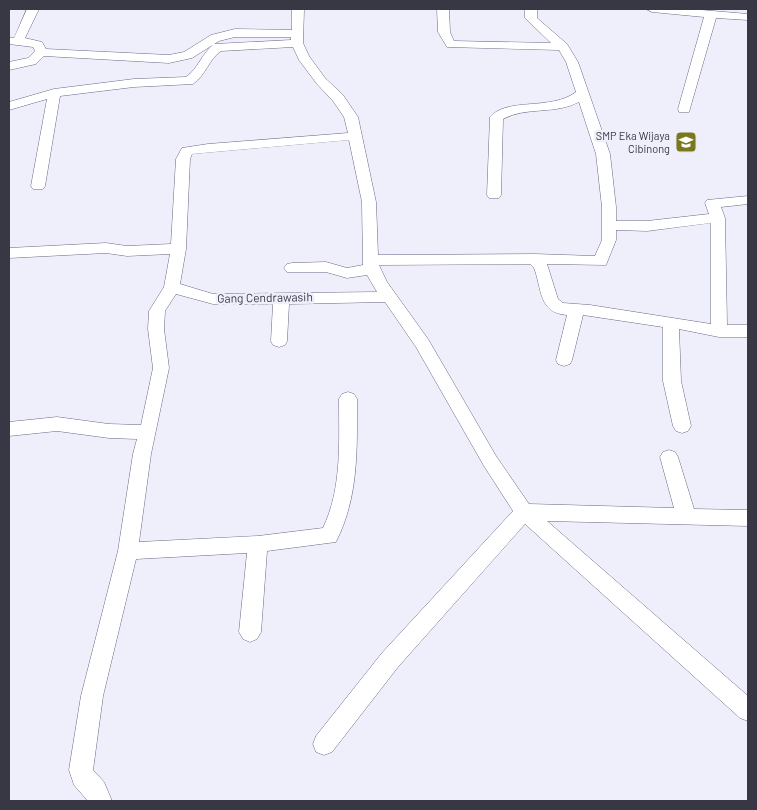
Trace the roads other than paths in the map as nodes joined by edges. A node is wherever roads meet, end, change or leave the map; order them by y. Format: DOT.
graph roads {
  1 [pos="33,9"];
  2 [pos="298,9"];
  3 [pos="443,9"];
  4 [pos="530,9"];
  5 [pos="652,9"];
  6 [pos="711,14"];
  7 [pos="748,17"];
  8 [pos="297,38"];
  9 [pos="14,41"];
  10 [pos="563,47"];
  11 [pos="41,52"];
  12 [pos="9,66"];
  13 [pos="54,93"];
  14 [pos="582,94"];
  15 [pos="9,106"];
  16 [pos="684,109"];
  17 [pos="355,136"];
  18 [pos="38,186"];
  19 [pos="494,195"];
  20 [pos="748,200"];
  21 [pos="718,218"];
  22 [pos="608,225"];
  23 [pos="178,249"];
  24 [pos="9,253"];
  25 [pos="534,258"];
  26 [pos="371,264"];
  27 [pos="292,268"];
  28 [pos="172,287"];
  29 [pos="389,297"];
  30 [pos="281,298"];
  31 [pos="576,309"];
  32 [pos="671,322"];
  33 [pos="720,331"];
  34 [pos="748,331"];
  35 [pos="279,341"];
  36 [pos="564,360"];
  37 [pos="348,399"];
  38 [pos="682,426"];
  39 [pos="9,429"];
  40 [pos="148,432"];
  41 [pos="669,457"];
  42 [pos="524,512"];
  43 [pos="686,515"];
  44 [pos="748,518"];
  45 [pos="258,544"];
  46 [pos="128,551"];
  47 [pos="250,632"];
  48 [pos="748,710"];
  49 [pos="324,744"];
  50 [pos="100,801"];
  1 -- 9 [label="street"];
  2 -- 8 [label="street"];
  3 -- 10 [label="street"];
  4 -- 10 [label="street"];
  5 -- 6 [label="street"];
  6 -- 7 [label="street"];
  6 -- 16 [label="street"];
  8 -- 11 [label="street"];
  8 -- 13 [label="street"];
  8 -- 17 [label="street"];
  9 -- 11 [label="street"];
  10 -- 14 [label="street"];
  11 -- 12 [label="street"];
  13 -- 15 [label="street"];
  13 -- 18 [label="street"];
  14 -- 19 [label="street"];
  14 -- 22 [label="street"];
  17 -- 23 [label="street"];
  17 -- 26 [label="street"];
  20 -- 21 [label="street"];
  21 -- 22 [label="street"];
  21 -- 33 [label="street"];
  22 -- 25 [label="street"];
  23 -- 24 [label="street"];
  23 -- 28 [label="street"];
  25 -- 26 [label="street"];
  25 -- 31 [label="street"];
  26 -- 27 [label="street"];
  26 -- 29 [label="street"];
  28 -- 30 [label="street, Gang Cendrawasih"];
  28 -- 40 [label="street"];
  29 -- 30 [label="street, Gang Cendrawasih"];
  29 -- 42 [label="street"];
  30 -- 35 [label="street"];
  31 -- 32 [label="street"];
  31 -- 36 [label="street"];
  32 -- 33 [label="street"];
  32 -- 38 [label="street"];
  33 -- 34 [label="street"];
  37 -- 45 [label="street"];
  39 -- 40 [label="street"];
  40 -- 46 [label="street"];
  41 -- 43 [label="street"];
  42 -- 43 [label="street"];
  42 -- 48 [label="street"];
  42 -- 49 [label="street"];
  43 -- 44 [label="street"];
  45 -- 46 [label="street"];
  45 -- 47 [label="street"];
  46 -- 50 [label="street"];
}
